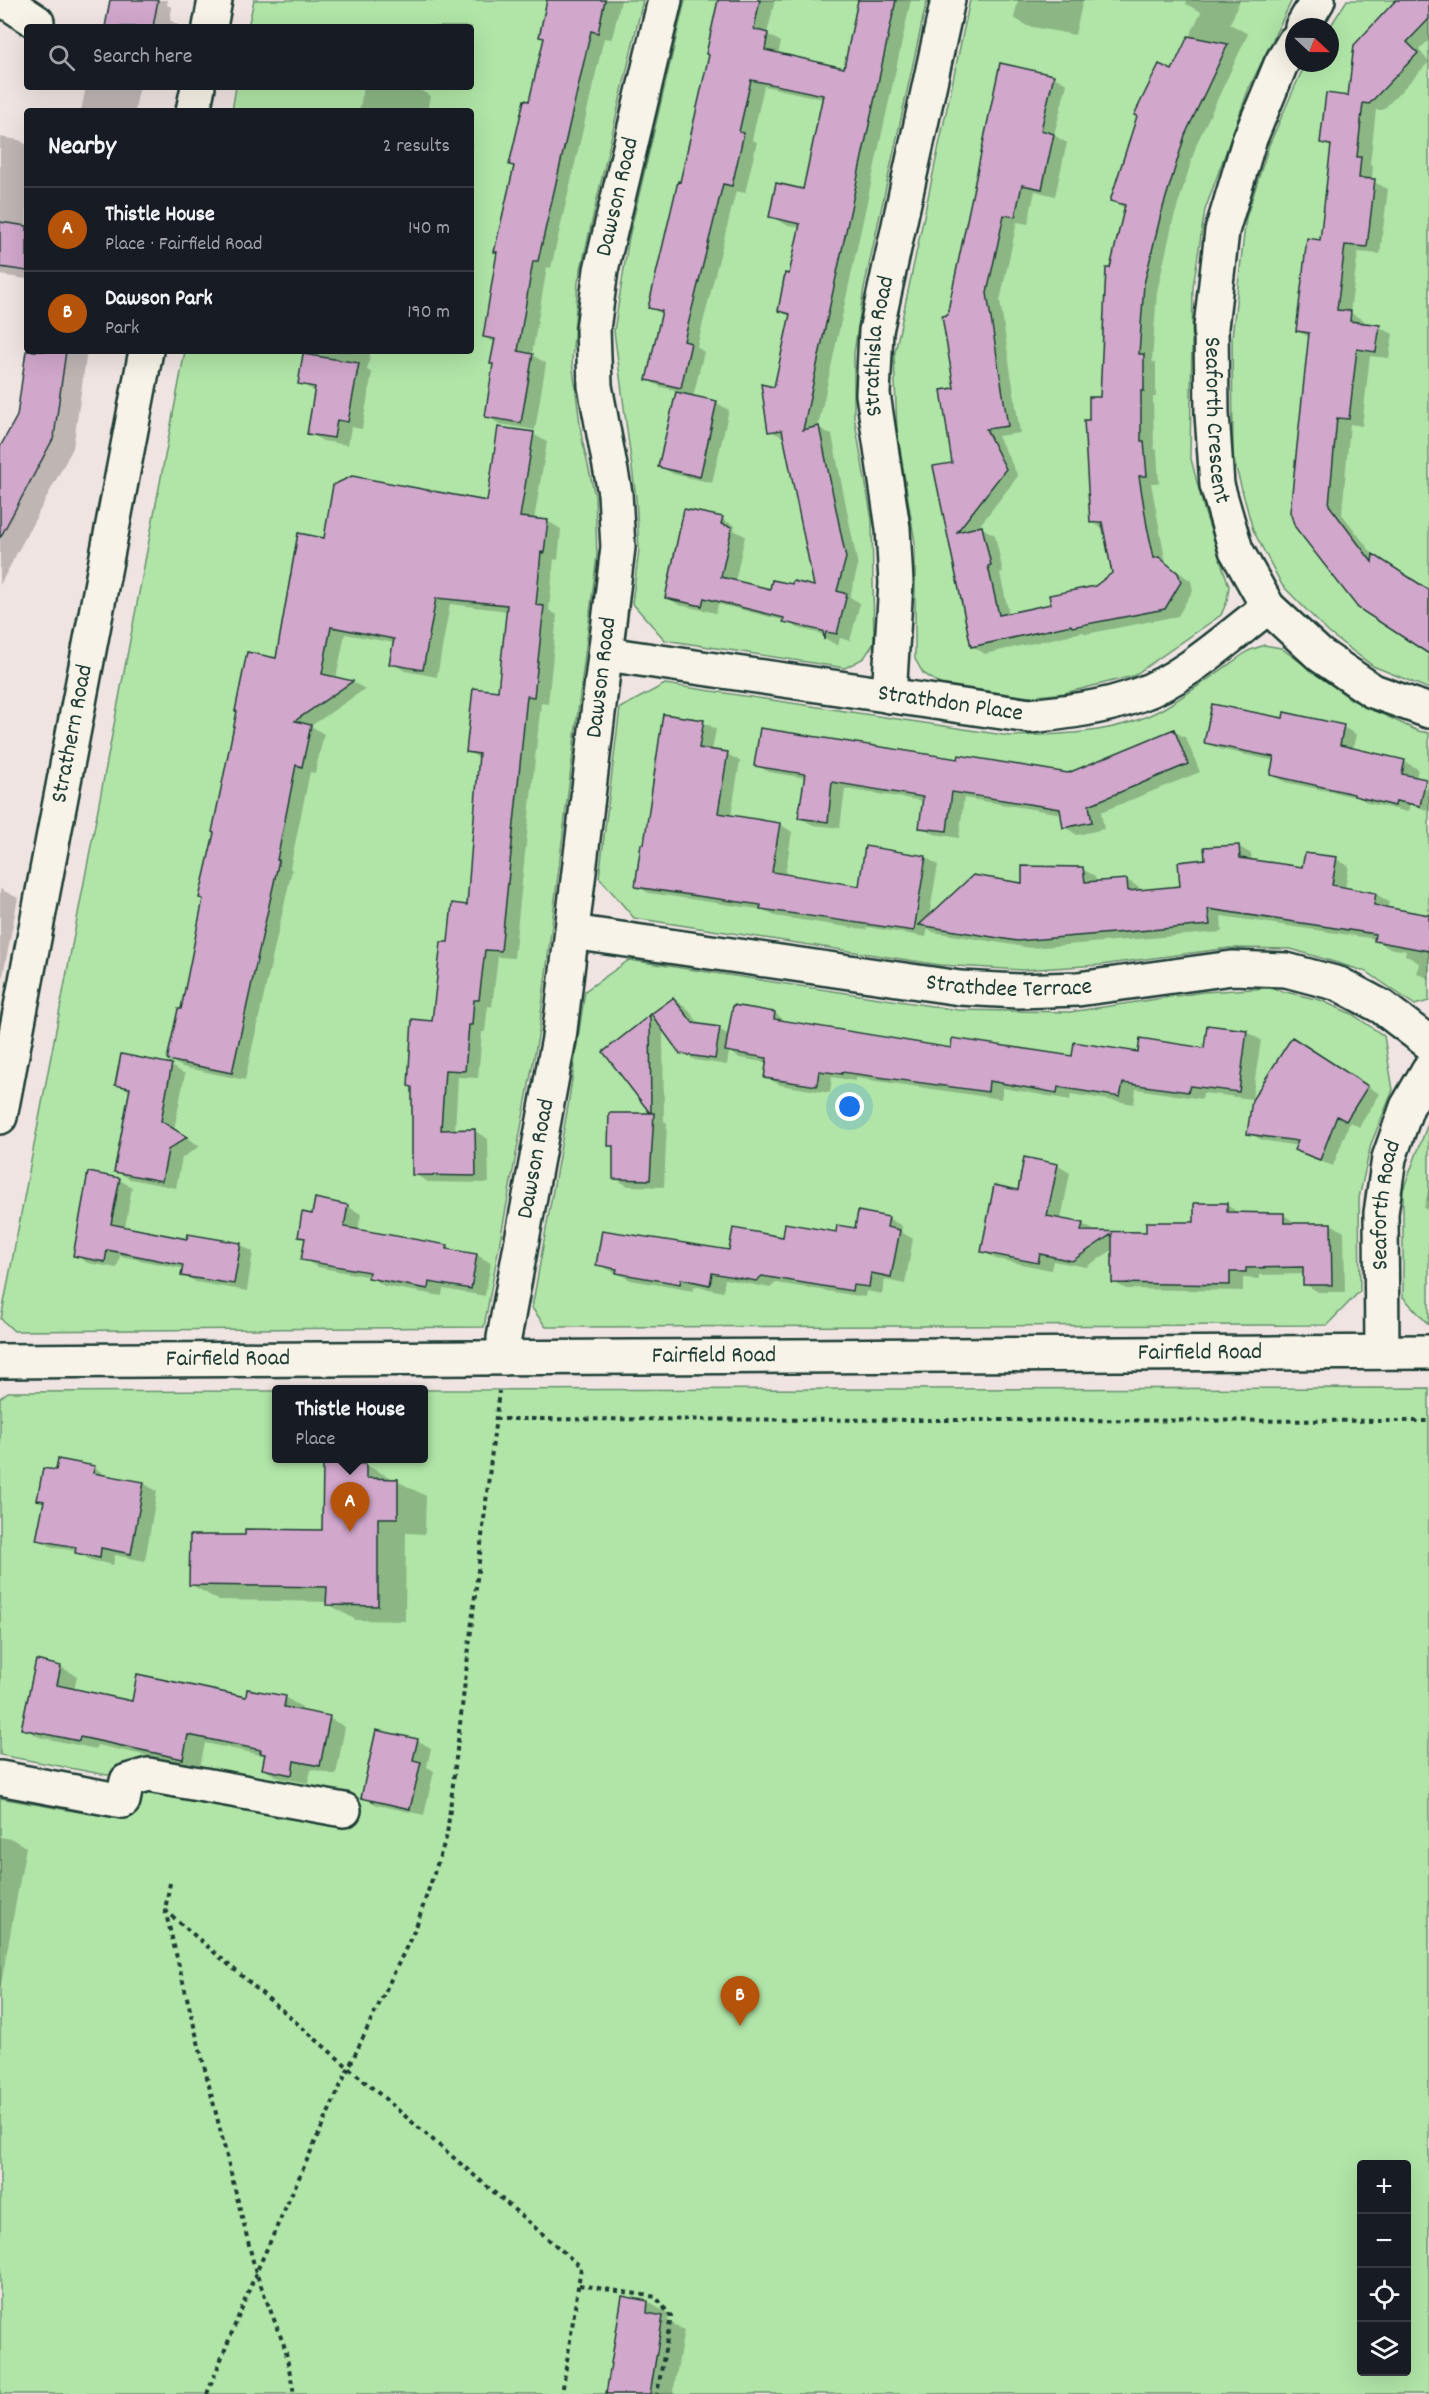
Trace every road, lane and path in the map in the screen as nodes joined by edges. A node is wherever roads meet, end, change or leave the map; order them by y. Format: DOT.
graph roads {
  1 [pos="4,0"];
  2 [pos="215,0"];
  3 [pos="665,0"];
  4 [pos="948,0"];
  5 [pos="1318,0"];
  6 [pos="1307,18"];
  7 [pos="37,22"];
  8 [pos="211,24"];
  9 [pos="1285,57"];
  10 [pos="197,90"];
  11 [pos="194,108"];
  12 [pos="145,354"];
  13 [pos="1268,607"];
  14 [pos="606,654"];
  15 [pos="889,696"];
  16 [pos="1429,711"];
  17 [pos="572,932"];
  18 [pos="1429,1042"];
  19 [pos="1429,1069"];
  20 [pos="0,1117"];
  21 [pos="1382,1352"];
  22 [pos="1429,1352"];
  23 [pos="504,1358"];
  24 [pos="0,1360"];
  25 [pos="495,1419"];
  26 [pos="1429,1421"];
  27 [pos="0,1778"];
  28 [pos="344,1810"];
  29 [pos="170,1883"];
  30 [pos="165,1910"];
  31 [pos="348,2069"];
  32 [pos="256,2273"];
  33 [pos="579,2284"];
  34 [pos="207,2394"];
  35 [pos="294,2394"];
  36 [pos="562,2394"];
  37 [pos="657,2394"];
  1 -- 7 [label="street"];
  2 -- 8 [label="street"];
  3 -- 14 [label="street, Dawson Road"];
  4 -- 15 [label="street, Strathisla Road"];
  5 -- 6 [label="street"];
  9 -- 13 [label="street, Seaforth Crescent"];
  10 -- 11 [label="street"];
  12 -- 20 [label="street, Strathern Road"];
  13 -- 15 [label="street, Strathdon Place"];
  13 -- 16 [label="street, Seaforth Crescent"];
  14 -- 15 [label="street, Strathdon Place"];
  14 -- 17 [label="street, Dawson Road"];
  17 -- 18 [label="street, Strathdee Terrace"];
  17 -- 23 [label="street, Dawson Road"];
  19 -- 21 [label="street, Seaforth Road"];
  21 -- 22 [label="street, Fairfield Road"];
  21 -- 23 [label="street, Fairfield Road"];
  23 -- 24 [label="street, Fairfield Road"];
  23 -- 25 [label="path"];
  25 -- 26 [label="path"];
  25 -- 31 [label="path"];
  27 -- 28 [label="street"];
  29 -- 30 [label="path"];
  30 -- 31 [label="path"];
  30 -- 32 [label="path"];
  31 -- 32 [label="path"];
  31 -- 33 [label="path"];
  32 -- 34 [label="path"];
  32 -- 35 [label="path"];
  33 -- 36 [label="path"];
  33 -- 37 [label="path"];
}
